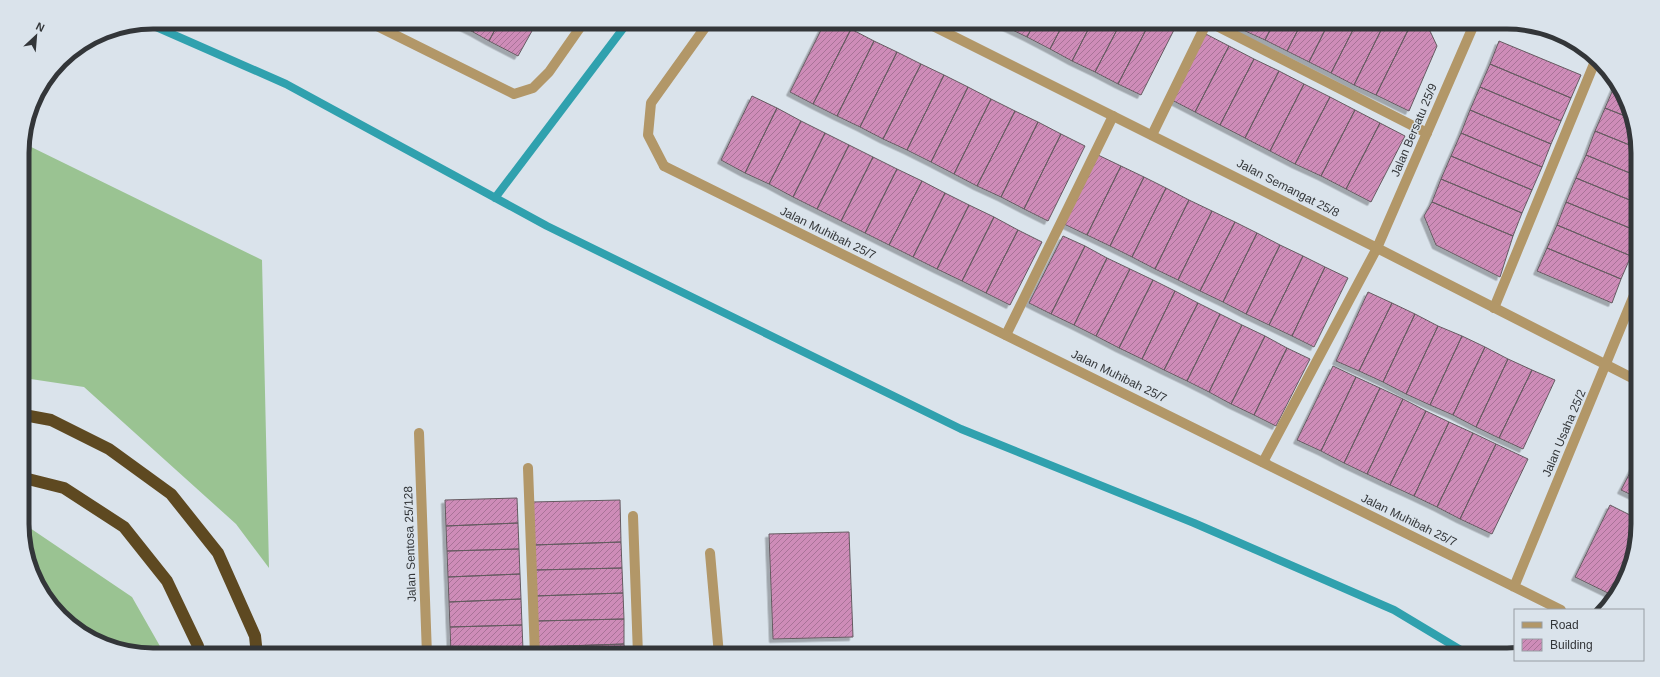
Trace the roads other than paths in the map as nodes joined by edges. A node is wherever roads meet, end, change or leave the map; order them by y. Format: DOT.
graph roads {
  1 [pos="383,29"];
  2 [pos="579,29"];
  3 [pos="704,29"];
  4 [pos="939,29"];
  5 [pos="1205,29"];
  6 [pos="1222,29"];
  7 [pos="1472,29"];
  8 [pos="1594,64"];
  9 [pos="1113,116"];
  10 [pos="1427,133"];
  11 [pos="1152,135"];
  12 [pos="1377,248"];
  13 [pos="1631,303"];
  14 [pos="1494,308"];
  15 [pos="1006,335"];
  16 [pos="1606,365"];
  17 [pos="1631,378"];
  18 [pos="29,416"];
  19 [pos="419,432"];
  20 [pos="1263,462"];
  21 [pos="528,468"];
  22 [pos="29,479"];
  23 [pos="633,516"];
  24 [pos="710,553"];
  25 [pos="1514,587"];
  26 [pos="1559,609"];
  27 [pos="198,648"];
  28 [pos="256,648"];
  29 [pos="427,648"];
  30 [pos="535,648"];
  31 [pos="638,648"];
  32 [pos="718,648"];
  1 -- 2 [label="street"];
  3 -- 15 [label="street, Jalan Muhibah 25/7"];
  4 -- 9 [label="street, Jalan Semangat 25/8"];
  5 -- 11 [label="street"];
  6 -- 10 [label="street"];
  7 -- 10 [label="street, Jalan Bersatu 25/9"];
  8 -- 14 [label="street"];
  9 -- 11 [label="street, Jalan Semangat 25/8"];
  9 -- 15 [label="street"];
  10 -- 12 [label="street, Jalan Bersatu 25/9"];
  11 -- 12 [label="street, Jalan Semangat 25/8"];
  12 -- 14 [label="street, Jalan Semangat 25/8"];
  12 -- 20 [label="street, Jalan Bersatu 25/9"];
  13 -- 16 [label="street, Jalan Usaha 25/2"];
  14 -- 16 [label="street, Jalan Semangat 25/8"];
  15 -- 20 [label="street, Jalan Muhibah 25/7"];
  16 -- 17 [label="street, Jalan Semangat 25/8"];
  16 -- 25 [label="street, Jalan Usaha 25/2"];
  18 -- 28 [label="highway"];
  19 -- 29 [label="street, Jalan Sentosa 25/128"];
  20 -- 25 [label="street, Jalan Muhibah 25/7"];
  21 -- 30 [label="street"];
  22 -- 27 [label="highway"];
  23 -- 31 [label="street"];
  24 -- 32 [label="street"];
  25 -- 26 [label="street, Jalan Muhibah 25/7"];
}
